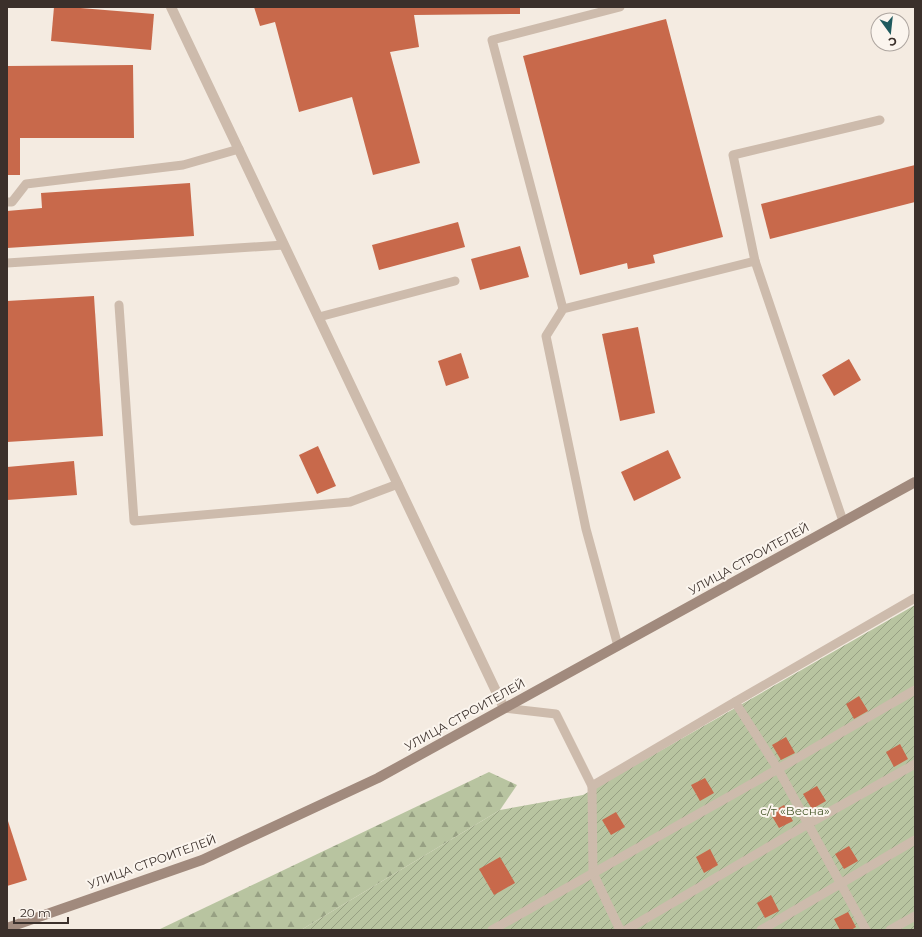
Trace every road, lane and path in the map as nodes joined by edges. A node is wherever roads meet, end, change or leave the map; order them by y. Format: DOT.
graph roads {
  1 [pos="171,7"];
  2 [pos="620,7"];
  3 [pos="880,120"];
  4 [pos="239,149"];
  5 [pos="7,202"];
  6 [pos="284,245"];
  7 [pos="755,261"];
  8 [pos="7,263"];
  9 [pos="455,281"];
  10 [pos="119,305"];
  11 [pos="563,309"];
  12 [pos="319,317"];
  13 [pos="915,482"];
  14 [pos="398,484"];
  15 [pos="843,521"];
  16 [pos="915,598"];
  17 [pos="618,646"];
  18 [pos="915,690"];
  19 [pos="734,702"];
  20 [pos="504,708"];
  21 [pos="915,764"];
  22 [pos="778,769"];
  23 [pos="592,786"];
  24 [pos="808,824"];
  25 [pos="915,840"];
  26 [pos="593,873"];
  27 [pos="841,884"];
  28 [pos="915,916"];
  29 [pos="7,928"];
  30 [pos="492,930"];
  31 [pos="620,930"];
  32 [pos="626,930"];
  33 [pos="761,930"];
  34 [pos="866,930"];
  35 [pos="890,930"];
  1 -- 4 [label="street"];
  2 -- 11 [label="lane"];
  3 -- 7 [label="lane"];
  4 -- 5 [label="lane"];
  4 -- 6 [label="street"];
  6 -- 8 [label="lane"];
  6 -- 12 [label="street"];
  7 -- 11 [label="lane"];
  7 -- 15 [label="lane"];
  9 -- 12 [label="lane"];
  10 -- 14 [label="lane"];
  11 -- 17 [label="lane"];
  12 -- 14 [label="street"];
  13 -- 15 [label="main road, УЛИЦА СТРОИТЕЛЕЙ"];
  14 -- 20 [label="street"];
  15 -- 17 [label="main road, УЛИЦА СТРОИТЕЛЕЙ"];
  16 -- 19 [label="lane"];
  17 -- 20 [label="main road, УЛИЦА СТРОИТЕЛЕЙ"];
  18 -- 22 [label="lane"];
  19 -- 22 [label="lane"];
  19 -- 23 [label="lane"];
  20 -- 23 [label="lane"];
  20 -- 29 [label="main road, УЛИЦА СТРОИТЕЛЕЙ"];
  21 -- 24 [label="lane"];
  22 -- 24 [label="lane"];
  22 -- 26 [label="lane"];
  23 -- 26 [label="lane"];
  24 -- 27 [label="lane"];
  24 -- 32 [label="lane"];
  25 -- 27 [label="lane"];
  26 -- 30 [label="lane"];
  26 -- 31 [label="lane"];
  27 -- 33 [label="lane"];
  27 -- 34 [label="lane"];
  28 -- 35 [label="lane"];
}
